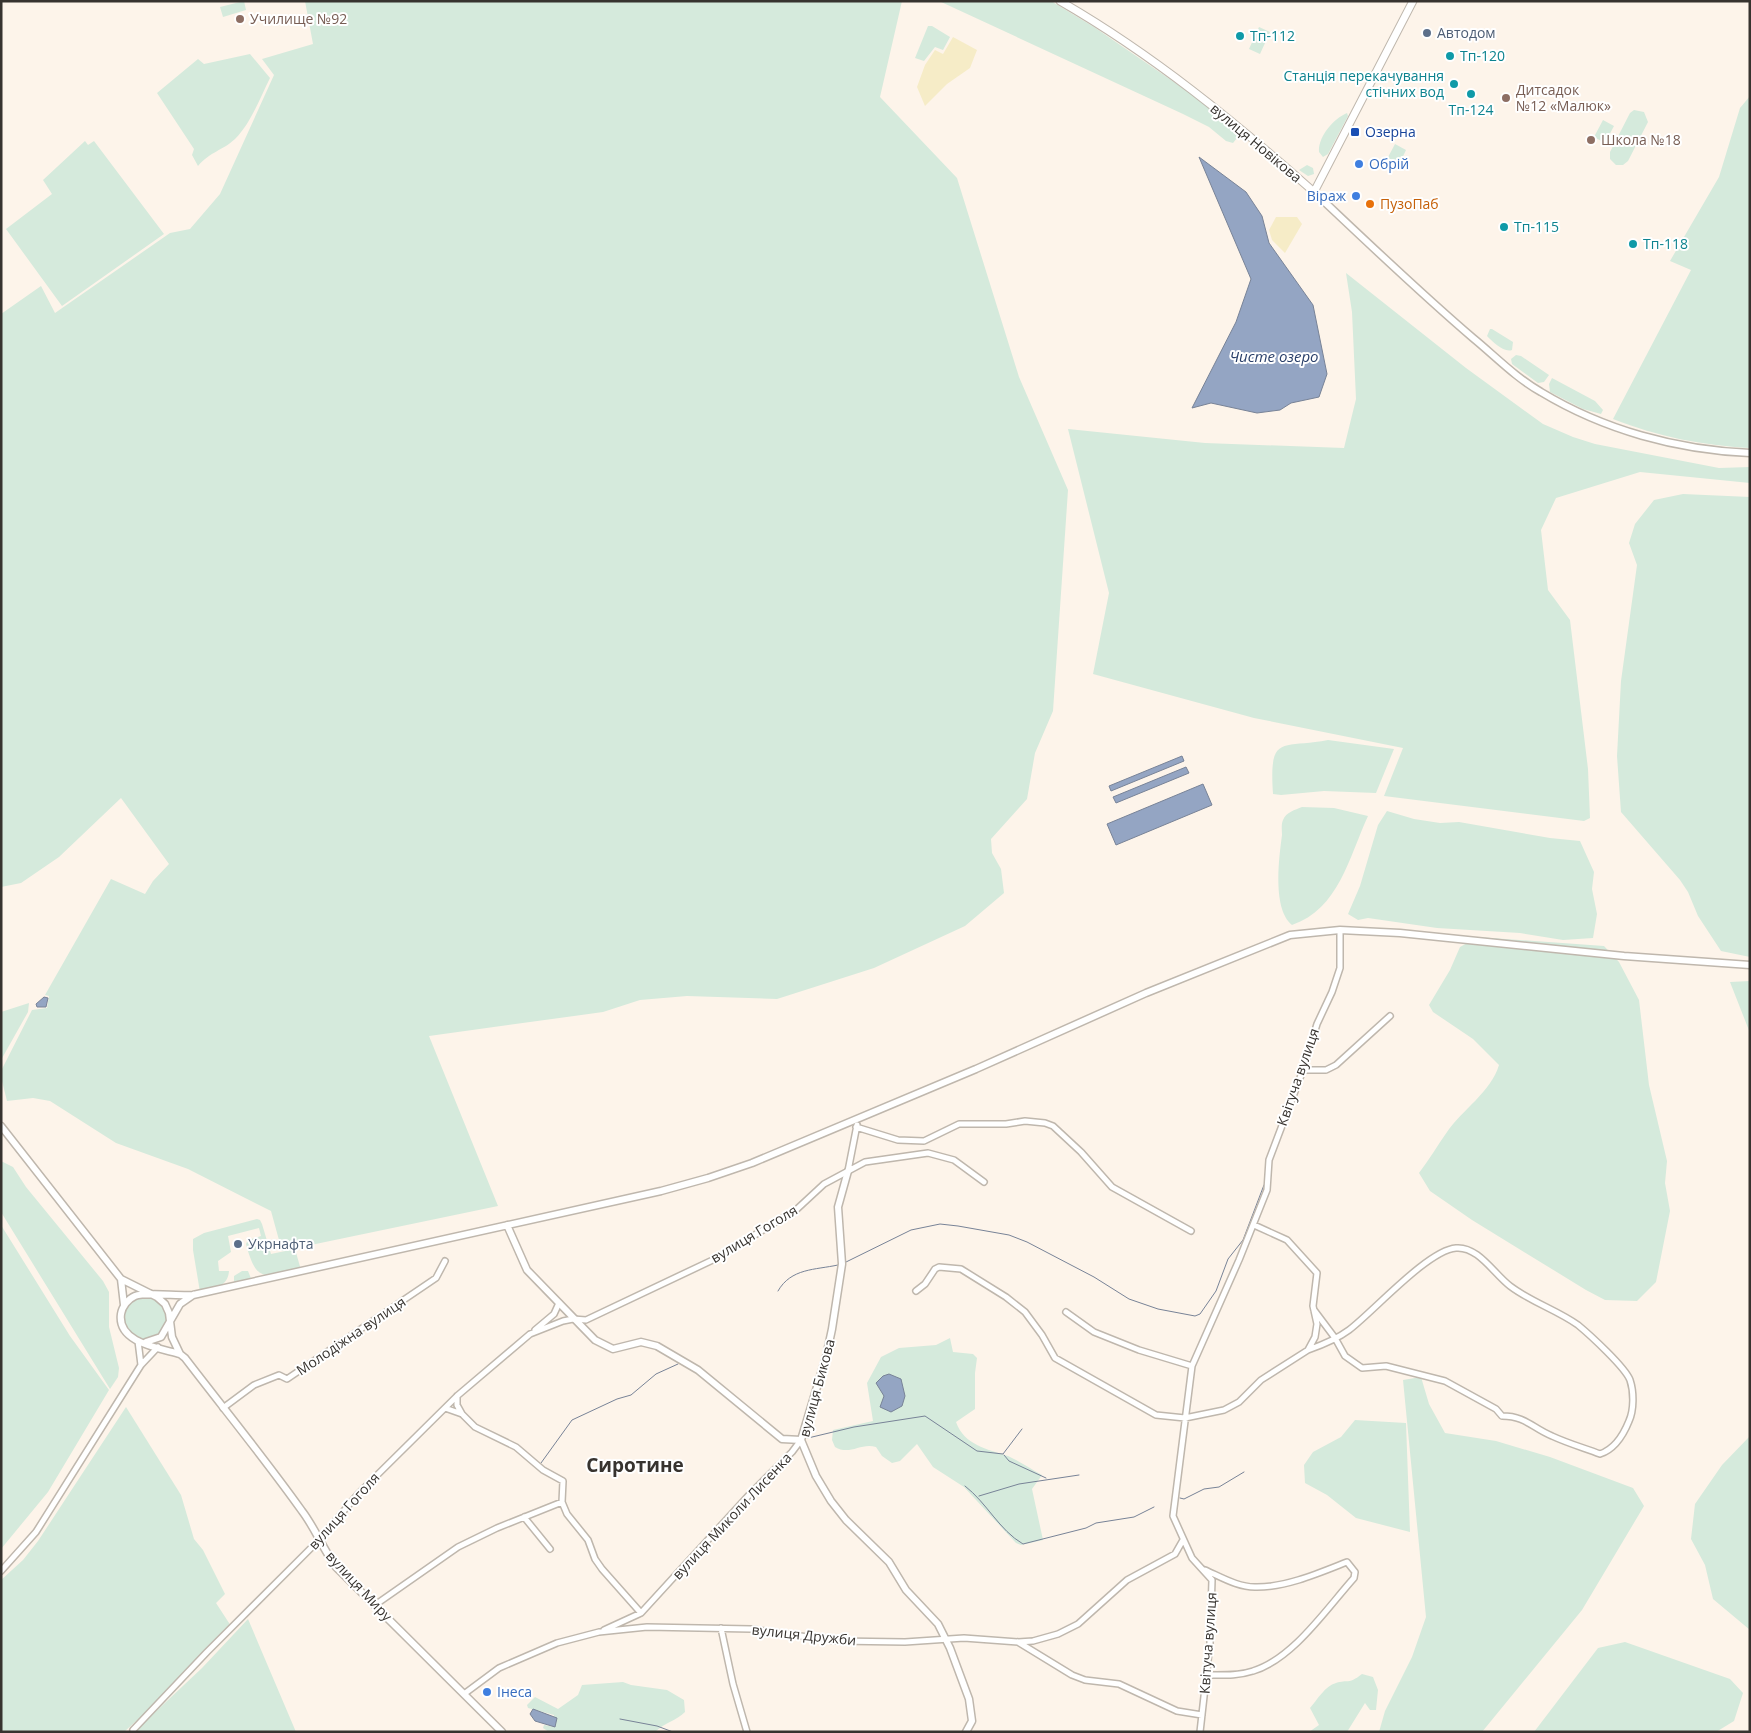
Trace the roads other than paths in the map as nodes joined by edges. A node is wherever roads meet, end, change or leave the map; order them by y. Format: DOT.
graph roads {
  1 [pos="1060,1"];
  2 [pos="1413,1"];
  3 [pos="1314,192"];
  4 [pos="1750,453"];
  5 [pos="1340,930"];
  6 [pos="1750,965"];
  7 [pos="1390,1016"];
  8 [pos="1303,1070"];
  9 [pos="859,1117"];
  10 [pos="1,1126"];
  11 [pos="856,1128"];
  12 [pos="848,1171"];
  13 [pos="984,1182"];
  14 [pos="507,1225"];
  15 [pos="1254,1225"];
  16 [pos="1190,1231"];
  17 [pos="444,1261"];
  18 [pos="121,1279"];
  19 [pos="916,1291"];
  20 [pos="151,1294"];
  21 [pos="193,1295"];
  22 [pos="559,1303"];
  23 [pos="124,1305"];
  24 [pos="1314,1310"];
  25 [pos="1066,1312"];
  26 [pos="573,1319"];
  27 [pos="169,1324"];
  28 [pos="165,1332"];
  29 [pos="530,1334"];
  30 [pos="1335,1338"];
  31 [pos="141,1342"];
  32 [pos="158,1347"];
  33 [pos="1308,1350"];
  34 [pos="180,1354"];
  35 [pos="142,1366"];
  36 [pos="1192,1366"];
  37 [pos="457,1396"];
  38 [pos="223,1408"];
  39 [pos="445,1408"];
  40 [pos="462,1414"];
  41 [pos="1185,1418"];
  42 [pos="801,1440"];
  43 [pos="562,1502"];
  44 [pos="524,1517"];
  45 [pos="319,1540"];
  46 [pos="1183,1540"];
  47 [pos="550,1549"];
  48 [pos="1204,1569"];
  49 [pos="1,1571"];
  50 [pos="375,1605"];
  51 [pos="641,1613"];
  52 [pos="722,1628"];
  53 [pos="599,1632"];
  54 [pos="945,1640"];
  55 [pos="1018,1642"];
  56 [pos="1206,1675"];
  57 [pos="464,1694"];
  58 [pos="1202,1715"];
  59 [pos="133,1730"];
  60 [pos="502,1732"];
  61 [pos="747,1732"];
  62 [pos="966,1732"];
  63 [pos="1200,1732"];
  1 -- 3 [label="main road, вулиця Новікова"];
  2 -- 3 [label="main road"];
  3 -- 4 [label="street, вулиця Новікова"];
  5 -- 6 [label="street"];
  5 -- 8 [label="street, Квітуча вулиця"];
  5 -- 9 [label="street"];
  7 -- 8 [label="street"];
  8 -- 15 [label="street, Квітуча вулиця"];
  9 -- 11 [label="street"];
  9 -- 14 [label="street"];
  10 -- 18 [label="street"];
  11 -- 12 [label="street"];
  11 -- 16 [label="street"];
  12 -- 13 [label="street, вулиця Гоголя"];
  12 -- 26 [label="street, вулиця Гоголя"];
  12 -- 42 [label="street, вулиця Бикова"];
  14 -- 21 [label="street"];
  14 -- 22 [label="street"];
  15 -- 24 [label="street"];
  15 -- 36 [label="street, Квітуча вулиця"];
  17 -- 38 [label="street, Молодіжна вулиця"];
  18 -- 20 [label="street"];
  18 -- 23 [label="street"];
  19 -- 41 [label="street"];
  20 -- 21 [label="street"];
  20 -- 23 [label="street"];
  20 -- 27 [label="street"];
  21 -- 27 [label="street"];
  22 -- 26 [label="street"];
  22 -- 29 [label="street"];
  23 -- 31 [label="street"];
  24 -- 30 [label="street"];
  24 -- 33 [label="street"];
  25 -- 36 [label="street"];
  26 -- 29 [label="street, вулиця Гоголя"];
  26 -- 42 [label="street, вулиця Миколи Лисенка"];
  27 -- 28 [label="street"];
  27 -- 34 [label="street, вулиця Миру"];
  28 -- 31 [label="street"];
  28 -- 32 [label="street"];
  29 -- 37 [label="street, вулиця Гоголя"];
  30 -- 30 [label="street"];
  30 -- 33 [label="street"];
  31 -- 32 [label="street"];
  31 -- 35 [label="street"];
  32 -- 34 [label="street"];
  32 -- 35 [label="street"];
  33 -- 41 [label="street"];
  34 -- 38 [label="street, вулиця Миру"];
  35 -- 49 [label="street"];
  36 -- 41 [label="street, Квітуча вулиця"];
  37 -- 39 [label="street, вулиця Гоголя"];
  37 -- 40 [label="street"];
  38 -- 45 [label="street, вулиця Миру"];
  39 -- 40 [label="street"];
  39 -- 45 [label="street, вулиця Гоголя"];
  40 -- 43 [label="street"];
  41 -- 46 [label="street, Квітуча вулиця"];
  42 -- 51 [label="street, вулиця Миколи Лисенка"];
  42 -- 54 [label="street, вулиця Бикова"];
  43 -- 44 [label="street"];
  43 -- 51 [label="street"];
  44 -- 47 [label="street"];
  44 -- 50 [label="street"];
  45 -- 50 [label="street, вулиця Миру"];
  45 -- 59 [label="street, вулиця Гоголя"];
  46 -- 48 [label="street, Квітуча вулиця"];
  46 -- 55 [label="street, вулиця Дружби"];
  48 -- 56 [label="street, Квітуча вулиця"];
  48 -- 56 [label="street"];
  50 -- 57 [label="street, вулиця Миру"];
  51 -- 53 [label="street, вулиця Миколи Лисенка"];
  52 -- 53 [label="street, вулиця Дружби"];
  52 -- 54 [label="street, вулиця Дружби"];
  52 -- 61 [label="street"];
  53 -- 57 [label="street, вулиця Дружби"];
  54 -- 55 [label="street, вулиця Дружби"];
  54 -- 62 [label="street, вулиця Бикова"];
  55 -- 58 [label="street"];
  56 -- 58 [label="street, Квітуча вулиця"];
  57 -- 60 [label="street, вулиця Миру"];
  58 -- 63 [label="street, Квітуча вулиця"];
}
